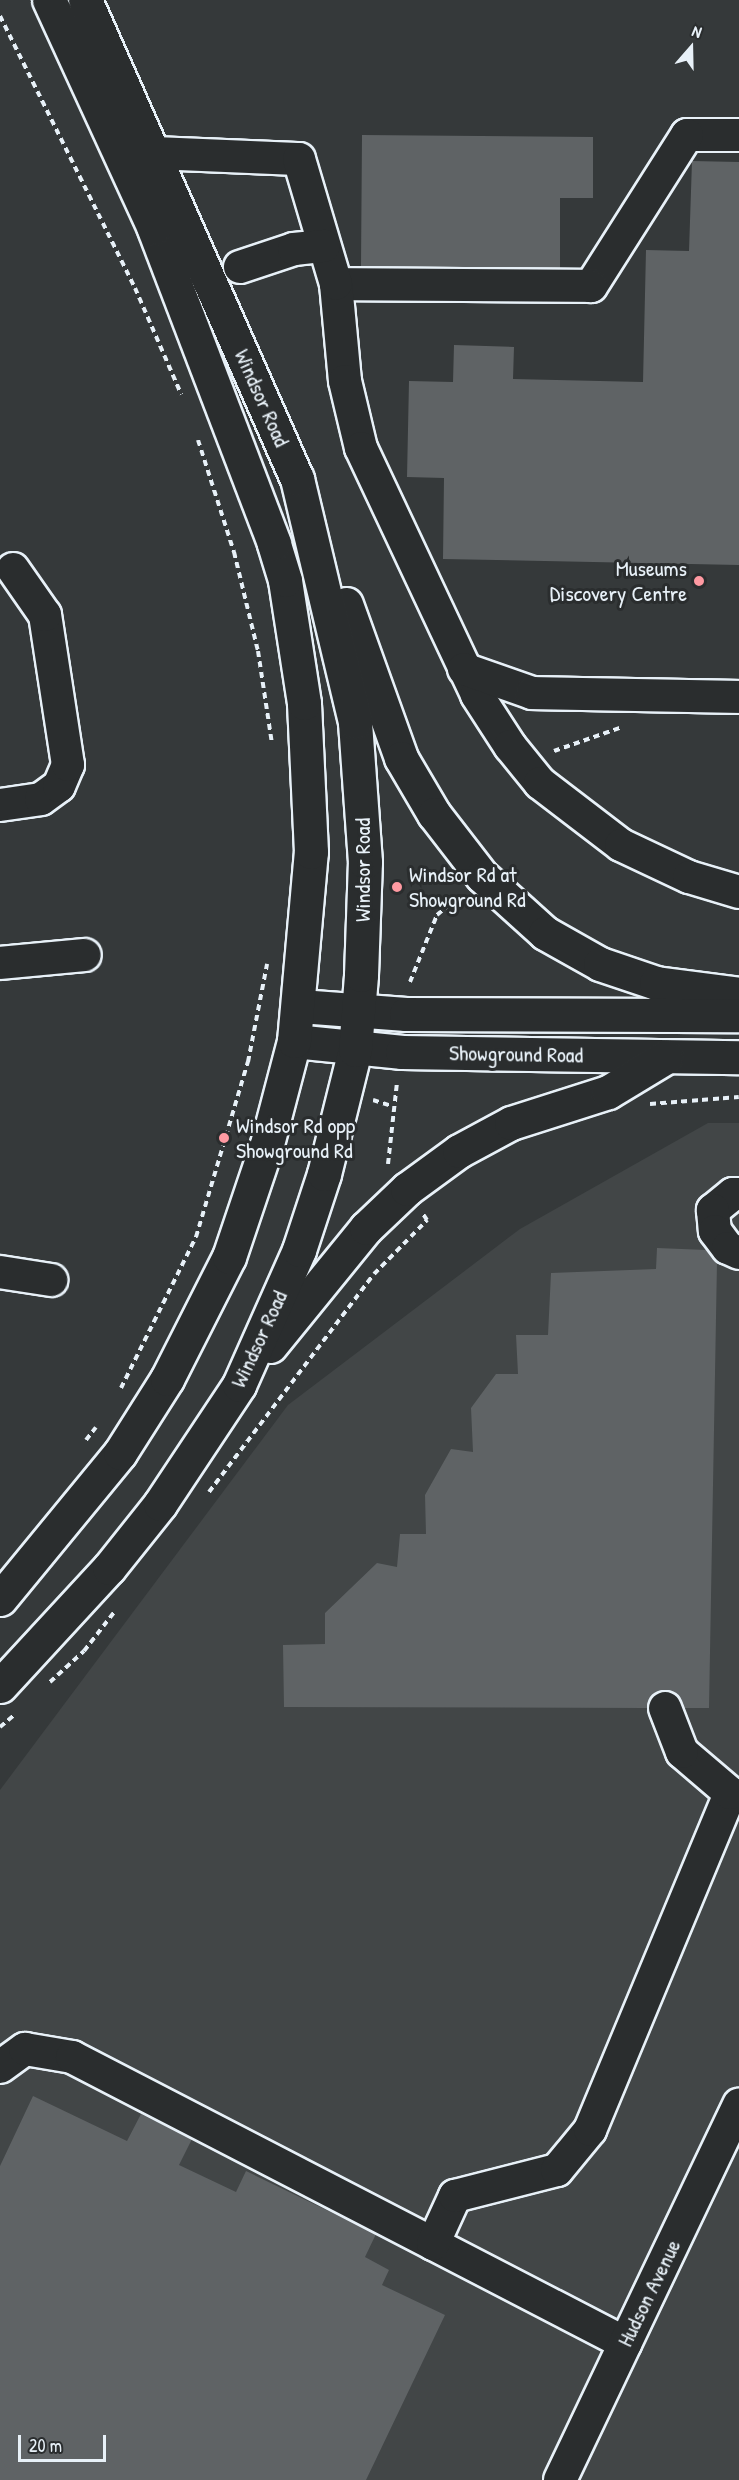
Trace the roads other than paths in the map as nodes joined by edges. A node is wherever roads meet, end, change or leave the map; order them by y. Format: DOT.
graph roads {
  1 [pos="49,0"];
  2 [pos="85,0"];
  3 [pos="739,135"];
  4 [pos="153,153"];
  5 [pos="324,246"];
  6 [pos="240,267"];
  7 [pos="336,284"];
  8 [pos="297,479"];
  9 [pos="13,569"];
  10 [pos="465,669"];
  11 [pos="739,696"];
  12 [pos="0,805"];
  13 [pos="739,892"];
  14 [pos="85,956"];
  15 [pos="0,963"];
  16 [pos="739,994"];
  17 [pos="300,1006"];
  18 [pos="359,1011"];
  19 [pos="739,1015"];
  20 [pos="294,1041"];
  21 [pos="355,1050"];
  22 [pos="666,1057"];
  23 [pos="739,1058"];
  24 [pos="739,1194"];
  25 [pos="739,1253"];
  26 [pos="0,1272"];
  27 [pos="51,1280"];
  28 [pos="239,1385"];
  29 [pos="0,1599"];
  30 [pos="0,1686"];
  31 [pos="665,1708"];
  32 [pos="0,2067"];
  33 [pos="739,2105"];
  34 [pos="433,2244"];
  35 [pos="625,2343"];
  36 [pos="560,2480"];
  1 -- 17 [label="main road, Windsor Road"];
  2 -- 4 [label="main road, Windsor Road"];
  3 -- 7 [label="street"];
  4 -- 5 [label="street"];
  4 -- 8 [label="main road, Windsor Road"];
  5 -- 6 [label="street"];
  5 -- 7 [label="street"];
  7 -- 10 [label="street"];
  8 -- 16 [label="main road"];
  8 -- 18 [label="main road, Windsor Road"];
  9 -- 12 [label="street"];
  10 -- 11 [label="street"];
  10 -- 13 [label="street"];
  14 -- 15 [label="street"];
  17 -- 18 [label="main road, Showground Road"];
  17 -- 20 [label="main road, Windsor Road"];
  18 -- 19 [label="main road, Showground Road"];
  18 -- 21 [label="main road, Windsor Road"];
  20 -- 21 [label="main road, Showground Road"];
  20 -- 29 [label="main road, Windsor Road"];
  21 -- 22 [label="main road, Showground Road"];
  21 -- 28 [label="main road, Windsor Road"];
  22 -- 23 [label="main road, Showground Road"];
  22 -- 28 [label="main road"];
  24 -- 25 [label="street"];
  26 -- 27 [label="street"];
  28 -- 30 [label="main road, Windsor Road"];
  31 -- 34 [label="street"];
  32 -- 34 [label="street"];
  33 -- 35 [label="street, Hudson Avenue"];
  34 -- 35 [label="street"];
  35 -- 36 [label="street, Hudson Avenue"];
}
